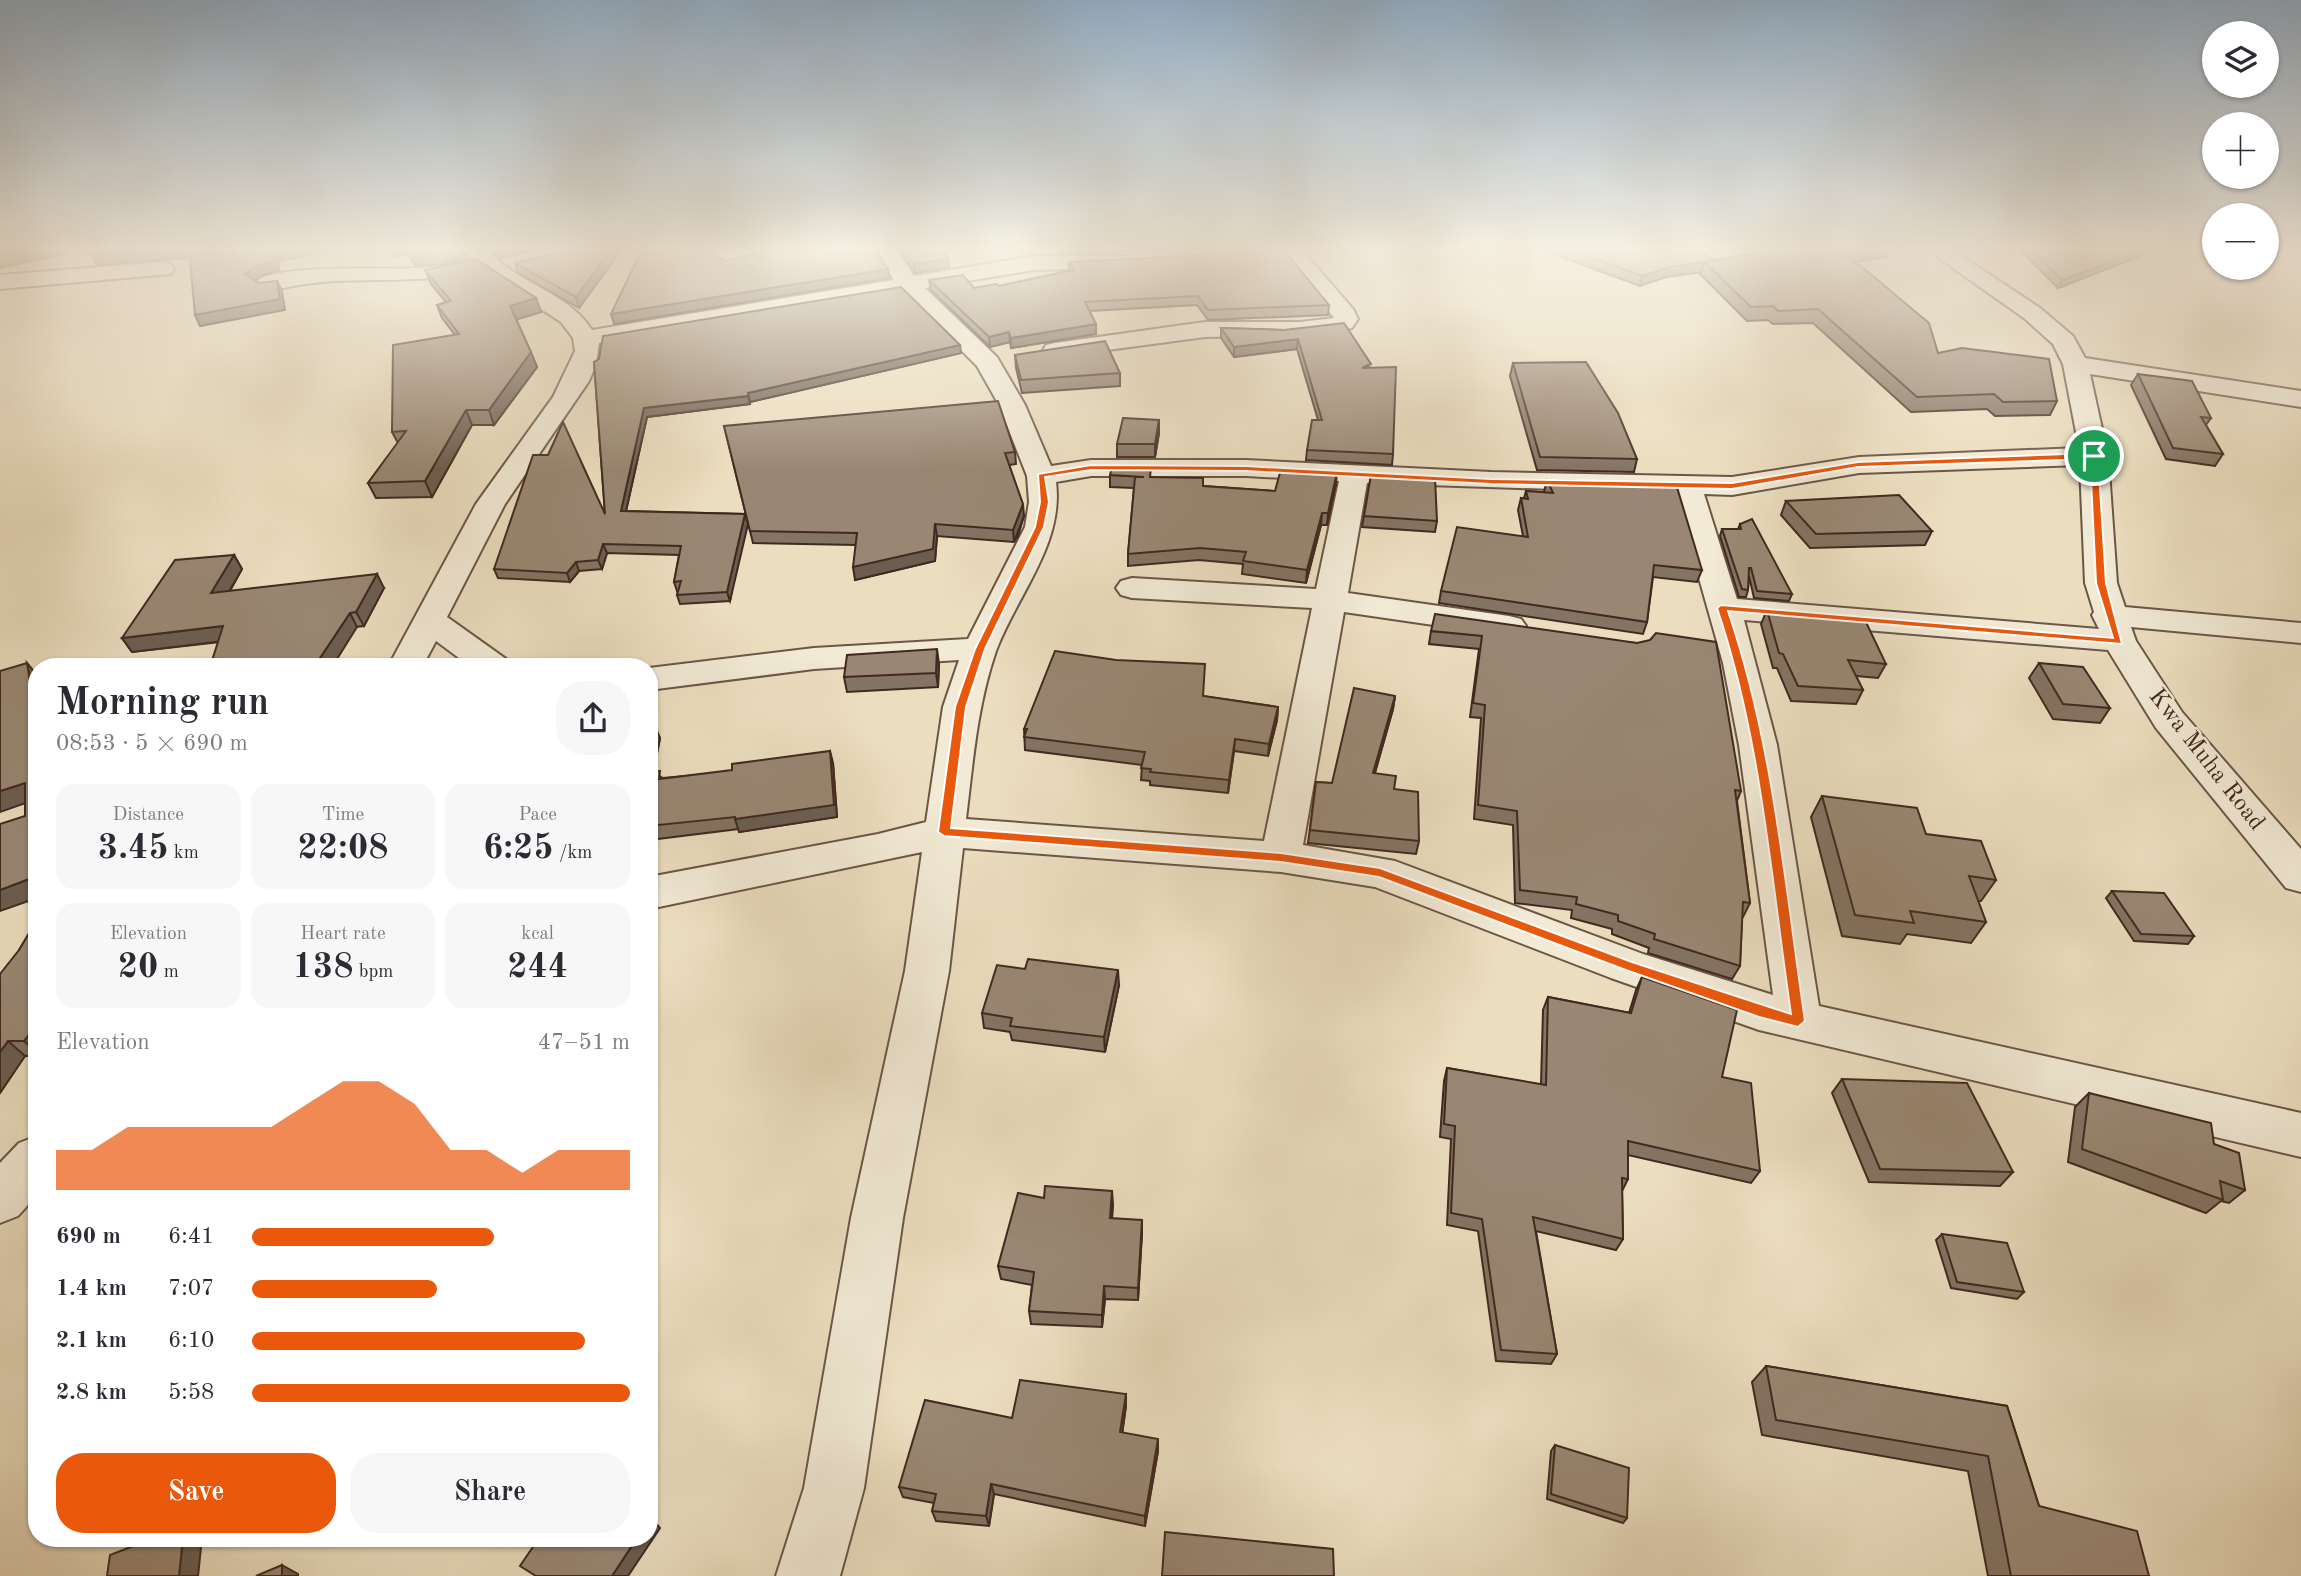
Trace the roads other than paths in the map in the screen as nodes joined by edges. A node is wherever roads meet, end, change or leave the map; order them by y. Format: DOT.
graph roads {
  1 [pos="572,323"];
  2 [pos="679,323"];
  3 [pos="960,323"];
  4 [pos="1343,323"];
  5 [pos="2043,323"];
  6 [pos="585,338"];
  7 [pos="1008,358"];
  8 [pos="2075,364"];
  9 [pos="2301,399"];
  10 [pos="2094,456"];
  11 [pos="1041,476"];
  12 [pos="1354,476"];
  13 [pos="1687,486"];
  14 [pos="1132,588"];
  15 [pos="1332,600"];
  16 [pos="1721,608"];
  17 [pos="430,621"];
  18 [pos="2114,628"];
  19 [pos="1534,630"];
  20 [pos="2301,634"];
  21 [pos="980,649"];
  22 [pos="410,658"];
  23 [pos="481,658"];
  24 [pos="658,677"];
  25 [pos="944,832"];
  26 [pos="1281,857"];
  27 [pos="2301,877"];
  28 [pos="658,891"];
  29 [pos="1798,1021"];
  30 [pos="2301,1135"];
  31 [pos="28,1169"];
  32 [pos="0,1199"];
  33 [pos="808,1576"];
  1 -- 6 [label="street"];
  2 -- 6 [label="street"];
  3 -- 7 [label="street"];
  4 -- 7 [label="street"];
  5 -- 8 [label="street, Kwa Muha Road"];
  6 -- 17 [label="street"];
  7 -- 11 [label="street"];
  8 -- 9 [label="street"];
  8 -- 10 [label="street, Kwa Muha Road"];
  10 -- 13 [label="street"];
  10 -- 18 [label="street, Kwa Muha Road"];
  11 -- 12 [label="street"];
  11 -- 21 [label="street"];
  12 -- 13 [label="street"];
  12 -- 15 [label="street"];
  13 -- 16 [label="street"];
  14 -- 15 [label="street"];
  15 -- 19 [label="street"];
  15 -- 26 [label="street"];
  16 -- 18 [label="street"];
  16 -- 29 [label="street"];
  17 -- 22 [label="street"];
  17 -- 23 [label="street"];
  18 -- 20 [label="street"];
  18 -- 27 [label="street, Kwa Muha Road"];
  21 -- 24 [label="street"];
  21 -- 25 [label="street"];
  25 -- 26 [label="street"];
  25 -- 28 [label="street"];
  25 -- 33 [label="street"];
  26 -- 29 [label="street"];
  29 -- 30 [label="street"];
  31 -- 32 [label="street"];
}
